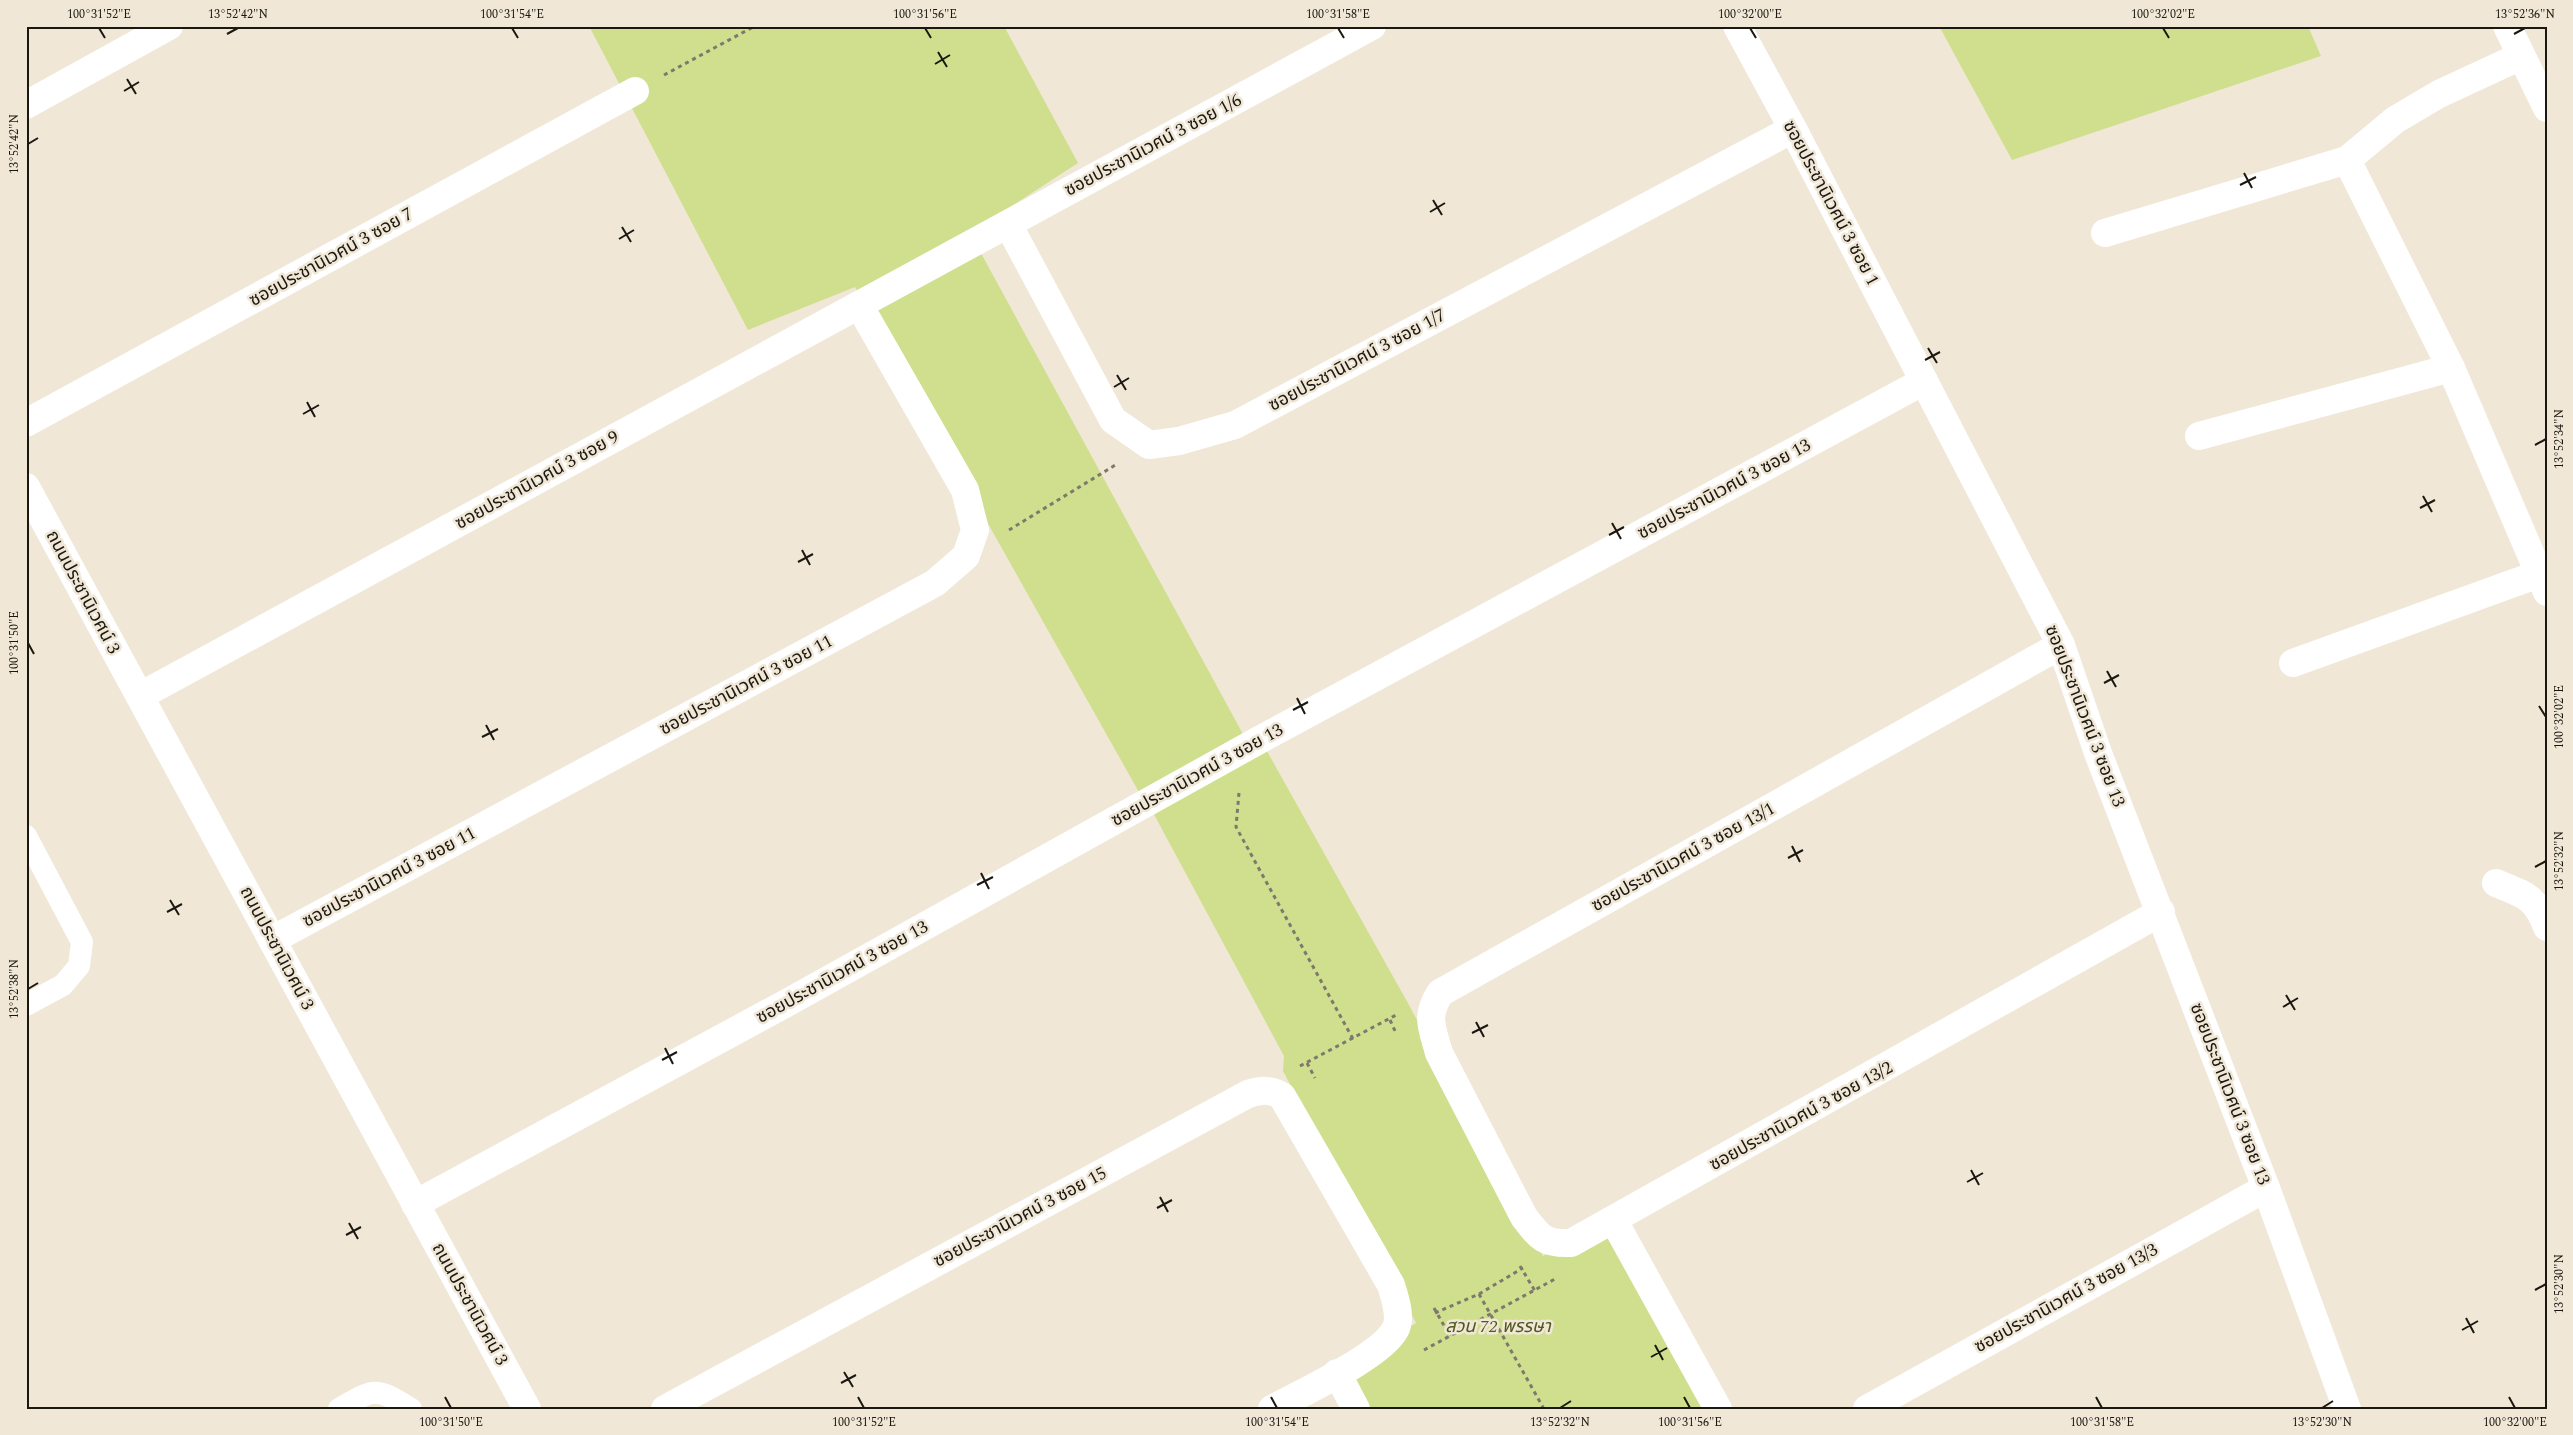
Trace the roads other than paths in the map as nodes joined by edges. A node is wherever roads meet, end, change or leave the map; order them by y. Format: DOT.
graph roads {
  1 [pos="168,26"];
  2 [pos="1372,26"];
  3 [pos="1737,26"];
  4 [pos="2507,26"];
  5 [pos="2521,56"];
  6 [pos="635,91"];
  7 [pos="26,105"];
  8 [pos="2547,108"];
  9 [pos="1793,129"];
  10 [pos="2347,160"];
  11 [pos="1008,224"];
  12 [pos="2105,233"];
  13 [pos="934,265"];
  14 [pos="859,305"];
  15 [pos="2451,368"];
  16 [pos="1924,381"];
  17 [pos="26,423"];
  18 [pos="2199,436"];
  19 [pos="26,487"];
  20 [pos="2543,583"];
  21 [pos="2061,645"];
  22 [pos="2293,663"];
  23 [pos="140,696"];
  24 [pos="26,836"];
  25 [pos="2496,883"];
  26 [pos="2161,912"];
  27 [pos="2545,918"];
  28 [pos="272,940"];
  29 [pos="26,1005"];
  30 [pos="1482,1135"];
  31 [pos="2266,1188"];
  32 [pos="415,1204"];
  33 [pos="1614,1221"];
  34 [pos="1338,1373"];
  35 [pos="520,1406"];
  36 [pos="339,1409"];
  37 [pos="411,1409"];
  38 [pos="665,1409"];
  39 [pos="1272,1409"];
  40 [pos="1356,1409"];
  41 [pos="1718,1409"];
  42 [pos="1867,1409"];
  43 [pos="2347,1409"];
  1 -- 7 [label="street"];
  2 -- 11 [label="street, ซอยประชานิเวศน์ 3 ซอย 1/6"];
  3 -- 9 [label="street, ซอยประชานิเวศน์ 3 ซอย 1"];
  4 -- 5 [label="street"];
  5 -- 8 [label="street"];
  5 -- 10 [label="street"];
  6 -- 17 [label="street, ซอยประชานิเวศน์ 3 ซอย 7"];
  9 -- 11 [label="street, ซอยประชานิเวศน์ 3 ซอย 1/7"];
  9 -- 16 [label="street, ซอยประชานิเวศน์ 3 ซอย 1"];
  10 -- 12 [label="street"];
  10 -- 15 [label="street"];
  11 -- 13 [label="street, ซอยประชานิเวศน์ 3 ซอย 1/6"];
  13 -- 14 [label="street, ซอยประชานิเวศน์ 3 ซอย 9"];
  14 -- 23 [label="street, ซอยประชานิเวศน์ 3 ซอย 9"];
  14 -- 28 [label="street, ซอยประชานิเวศน์ 3 ซอย 11"];
  15 -- 18 [label="street"];
  15 -- 20 [label="street"];
  16 -- 21 [label="street, ซอยประชานิเวศน์ 3 ซอย 13"];
  16 -- 32 [label="street, ซอยประชานิเวศน์ 3 ซอย 13"];
  19 -- 23 [label="street, ถนนประชานิเวศน์ 3"];
  20 -- 22 [label="street"];
  21 -- 26 [label="street, ซอยประชานิเวศน์ 3 ซอย 13"];
  21 -- 30 [label="street, ซอยประชานิเวศน์ 3 ซอย 13/1"];
  23 -- 28 [label="street, ถนนประชานิเวศน์ 3"];
  24 -- 29 [label="lane"];
  25 -- 27 [label="street"];
  26 -- 31 [label="street, ซอยประชานิเวศน์ 3 ซอย 13"];
  26 -- 33 [label="street, ซอยประชานิเวศน์ 3 ซอย 13/2"];
  28 -- 32 [label="street, ถนนประชานิเวศน์ 3"];
  30 -- 33 [label="street, ซอยประชานิเวศน์ 3 ซอย 13/2"];
  31 -- 42 [label="street, ซอยประชานิเวศน์ 3 ซอย 13/3"];
  31 -- 43 [label="street, ซอยประชานิเวศน์ 3 ซอย 13"];
  32 -- 35 [label="street, ถนนประชานิเวศน์ 3"];
  33 -- 41 [label="street"];
  34 -- 38 [label="street, ซอยประชานิเวศน์ 3 ซอย 15"];
  34 -- 39 [label="street, ซอยประชานิเวศน์ 3 ซอย 15"];
  34 -- 40 [label="street"];
  36 -- 37 [label="lane"];
}
